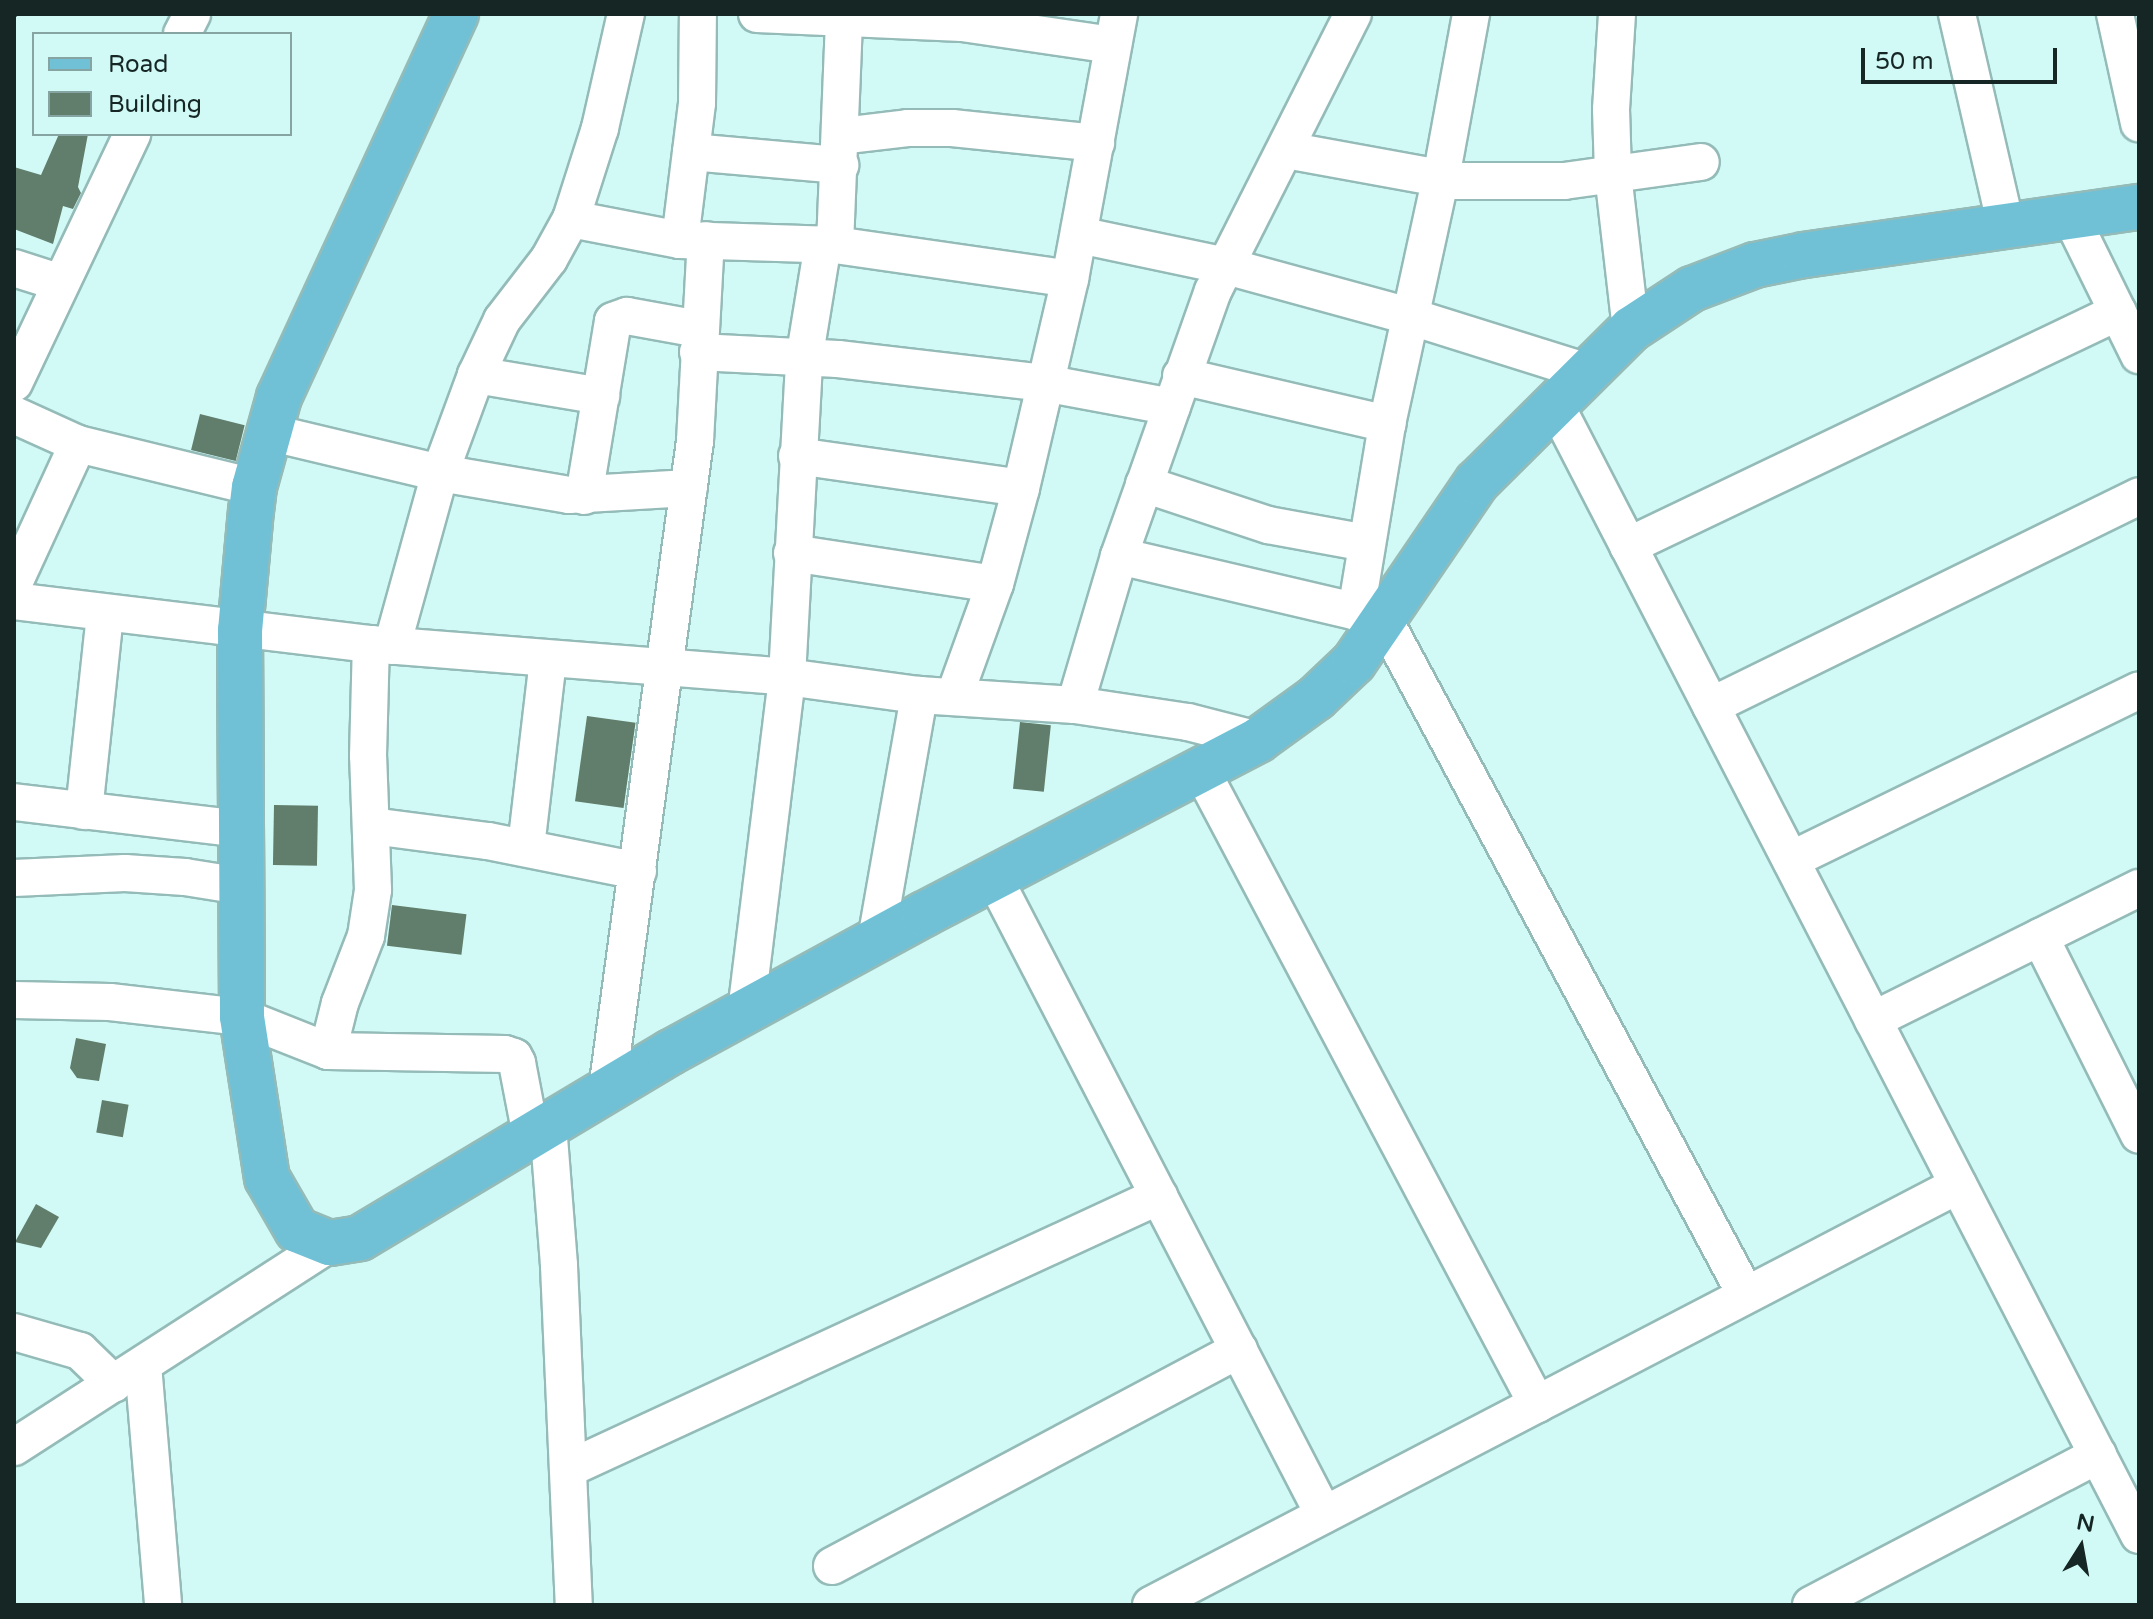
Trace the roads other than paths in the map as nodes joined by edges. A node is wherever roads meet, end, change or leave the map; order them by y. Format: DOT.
graph roads {
  1 [pos="192,14"];
  2 [pos="456,14"];
  3 [pos="626,14"];
  4 [pos="698,14"];
  5 [pos="757,14"];
  6 [pos="1353,14"];
  7 [pos="1471,14"];
  8 [pos="1617,14"];
  9 [pos="1957,14"];
  10 [pos="2115,14"];
  11 [pos="844,18"];
  12 [pos="1115,30"];
  13 [pos="183,32"];
  14 [pos="2139,123"];
  15 [pos="131,136"];
  16 [pos="1096,143"];
  17 [pos="840,150"];
  18 [pos="1286,150"];
  19 [pos="691,152"];
  20 [pos="1701,162"];
  21 [pos="1613,174"];
  22 [pos="1441,179"];
  23 [pos="2139,207"];
  24 [pos="2071,217"];
  25 [pos="571,219"];
  26 [pos="2006,226"];
  27 [pos="1079,235"];
  28 [pos="693,240"];
  29 [pos="829,244"];
  30 [pos="1226,266"];
  31 [pos="14,268"];
  32 [pos="1070,279"];
  33 [pos="61,283"];
  34 [pos="2118,312"];
  35 [pos="1412,317"];
  36 [pos="1631,329"];
  37 [pos="698,340"];
  38 [pos="2139,355"];
  39 [pos="804,360"];
  40 [pos="1584,371"];
  41 [pos="476,375"];
  42 [pos="14,383"];
  43 [pos="1044,383"];
  44 [pos="1176,392"];
  45 [pos="601,396"];
  46 [pos="1554,402"];
  47 [pos="14,415"];
  48 [pos="1387,424"];
  49 [pos="268,432"];
  50 [pos="78,444"];
  51 [pos="797,456"];
  52 [pos="440,473"];
  53 [pos="1144,484"];
  54 [pos="254,487"];
  55 [pos="689,488"];
  56 [pos="1021,488"];
  57 [pos="584,496"];
  58 [pos="2139,496"];
  59 [pos="1366,543"];
  60 [pos="1628,546"];
  61 [pos="792,553"];
  62 [pos="1119,556"];
  63 [pos="14,583"];
  64 [pos="995,584"];
  65 [pos="14,601"];
  66 [pos="105,613"];
  67 [pos="1370,615"];
  68 [pos="240,630"];
  69 [pos="381,645"];
  70 [pos="548,659"];
  71 [pos="662,668"];
  72 [pos="787,677"];
  73 [pos="2139,690"];
  74 [pos="936,696"];
  75 [pos="1075,705"];
  76 [pos="1711,706"];
  77 [pos="1258,740"];
  78 [pos="1201,770"];
  79 [pos="14,802"];
  80 [pos="84,811"];
  81 [pos="372,826"];
  82 [pos="242,829"];
  83 [pos="526,847"];
  84 [pos="1791,860"];
  85 [pos="638,871"];
  86 [pos="14,878"];
  87 [pos="994,878"];
  88 [pos="241,886"];
  89 [pos="2139,888"];
  90 [pos="2040,937"];
  91 [pos="876,940"];
  92 [pos="14,1000"];
  93 [pos="746,1012"];
  94 [pos="242,1017"];
  95 [pos="1873,1020"];
  96 [pos="328,1051"];
  97 [pos="607,1090"];
  98 [pos="539,1131"];
  99 [pos="2139,1135"];
  100 [pos="1958,1185"];
  101 [pos="1159,1196"];
  102 [pos="330,1243"];
  103 [pos="1746,1295"];
  104 [pos="14,1332"];
  105 [pos="1239,1350"];
  106 [pos="129,1375"];
  107 [pos="1537,1404"];
  108 [pos="14,1447"];
  109 [pos="2098,1455"];
  110 [pos="570,1468"];
  111 [pos="1324,1515"];
  112 [pos="2139,1535"];
  113 [pos="832,1566"];
  114 [pos="163,1605"];
  115 [pos="574,1605"];
  116 [pos="1151,1605"];
  117 [pos="1811,1605"];
  1 -- 13 [label="street"];
  2 -- 49 [label="main road"];
  3 -- 25 [label="street"];
  4 -- 19 [label="street"];
  5 -- 11 [label="street"];
  6 -- 18 [label="street"];
  7 -- 22 [label="street"];
  8 -- 21 [label="street"];
  9 -- 26 [label="street"];
  10 -- 14 [label="street"];
  11 -- 12 [label="street"];
  11 -- 17 [label="street"];
  12 -- 16 [label="street"];
  15 -- 33 [label="street"];
  16 -- 17 [label="street"];
  16 -- 27 [label="street"];
  17 -- 19 [label="street"];
  17 -- 29 [label="street"];
  18 -- 22 [label="street"];
  18 -- 30 [label="street"];
  19 -- 28 [label="street"];
  20 -- 21 [label="street"];
  21 -- 22 [label="street"];
  21 -- 36 [label="street"];
  22 -- 35 [label="street"];
  23 -- 24 [label="main road"];
  24 -- 26 [label="main road"];
  24 -- 34 [label="street"];
  25 -- 28 [label="street"];
  25 -- 41 [label="street"];
  26 -- 36 [label="main road"];
  27 -- 30 [label="street"];
  27 -- 32 [label="street"];
  28 -- 29 [label="street"];
  28 -- 37 [label="street"];
  29 -- 32 [label="street"];
  29 -- 39 [label="street"];
  30 -- 35 [label="street"];
  30 -- 44 [label="street"];
  31 -- 33 [label="street"];
  32 -- 43 [label="street"];
  33 -- 42 [label="street"];
  34 -- 38 [label="street"];
  34 -- 60 [label="street"];
  35 -- 40 [label="street"];
  35 -- 48 [label="street"];
  36 -- 40 [label="main road"];
  37 -- 39 [label="street"];
  37 -- 45 [label="street"];
  37 -- 55 [label="street"];
  39 -- 43 [label="street"];
  39 -- 51 [label="street"];
  40 -- 46 [label="main road"];
  41 -- 45 [label="street"];
  41 -- 52 [label="street"];
  43 -- 44 [label="street"];
  43 -- 56 [label="street"];
  44 -- 48 [label="street"];
  44 -- 53 [label="street"];
  45 -- 57 [label="street"];
  46 -- 60 [label="street"];
  46 -- 67 [label="main road"];
  47 -- 50 [label="street"];
  48 -- 59 [label="street"];
  49 -- 52 [label="street"];
  49 -- 54 [label="main road"];
  50 -- 54 [label="street"];
  50 -- 63 [label="street"];
  51 -- 56 [label="street"];
  51 -- 61 [label="street"];
  52 -- 57 [label="street"];
  52 -- 69 [label="street"];
  53 -- 59 [label="street"];
  53 -- 62 [label="street"];
  54 -- 68 [label="main road"];
  55 -- 57 [label="street"];
  55 -- 71 [label="street"];
  56 -- 64 [label="street"];
  58 -- 76 [label="street"];
  59 -- 67 [label="street"];
  60 -- 76 [label="street"];
  61 -- 64 [label="street"];
  61 -- 72 [label="street"];
  62 -- 67 [label="street"];
  62 -- 75 [label="street"];
  64 -- 74 [label="street"];
  65 -- 66 [label="street"];
  66 -- 68 [label="street"];
  66 -- 80 [label="street"];
  67 -- 77 [label="main road"];
  67 -- 103 [label="street"];
  68 -- 69 [label="street"];
  68 -- 82 [label="main road"];
  69 -- 70 [label="street"];
  69 -- 81 [label="street"];
  70 -- 71 [label="street"];
  70 -- 83 [label="street"];
  71 -- 72 [label="street"];
  71 -- 85 [label="street"];
  72 -- 74 [label="street"];
  72 -- 93 [label="street"];
  73 -- 84 [label="street"];
  74 -- 75 [label="street"];
  74 -- 91 [label="street"];
  75 -- 77 [label="street"];
  76 -- 84 [label="street"];
  77 -- 78 [label="main road"];
  78 -- 87 [label="main road"];
  78 -- 107 [label="street"];
  79 -- 80 [label="street"];
  80 -- 82 [label="street"];
  81 -- 83 [label="street"];
  81 -- 96 [label="street"];
  82 -- 88 [label="main road"];
  83 -- 85 [label="street"];
  84 -- 95 [label="street"];
  85 -- 97 [label="street"];
  86 -- 88 [label="street"];
  87 -- 91 [label="main road"];
  87 -- 101 [label="street"];
  88 -- 94 [label="main road"];
  89 -- 90 [label="street"];
  90 -- 95 [label="street"];
  90 -- 99 [label="street"];
  91 -- 93 [label="main road"];
  92 -- 94 [label="street"];
  93 -- 97 [label="main road"];
  94 -- 96 [label="street"];
  94 -- 102 [label="main road"];
  95 -- 100 [label="street"];
  96 -- 98 [label="street"];
  97 -- 98 [label="main road"];
  98 -- 102 [label="main road"];
  98 -- 110 [label="street"];
  100 -- 103 [label="street"];
  100 -- 109 [label="street"];
  101 -- 105 [label="street"];
  101 -- 110 [label="street"];
  102 -- 106 [label="street"];
  103 -- 107 [label="street"];
  104 -- 106 [label="street"];
  105 -- 111 [label="street"];
  105 -- 113 [label="street"];
  106 -- 108 [label="street"];
  106 -- 114 [label="street"];
  107 -- 111 [label="street"];
  109 -- 112 [label="street"];
  109 -- 117 [label="street"];
  110 -- 115 [label="street"];
  111 -- 116 [label="street"];
}
